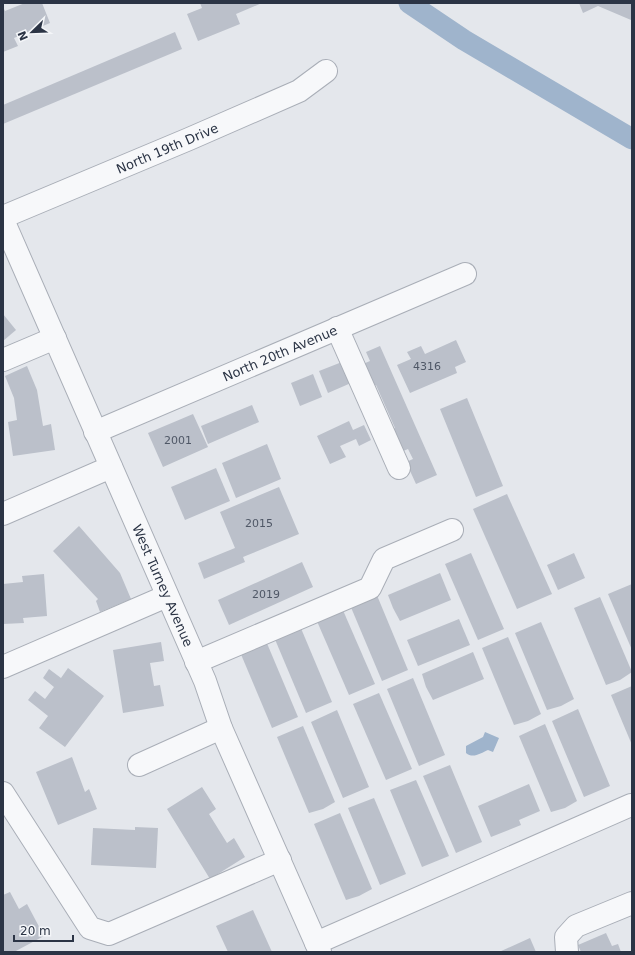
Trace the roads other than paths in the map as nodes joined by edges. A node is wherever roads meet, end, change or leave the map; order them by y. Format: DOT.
graph roads {
  1 [pos="326,70"];
  2 [pos="3,219"];
  3 [pos="465,274"];
  4 [pos="337,328"];
  5 [pos="55,338"];
  6 [pos="3,360"];
  7 [pos="96,432"];
  8 [pos="111,467"];
  9 [pos="399,468"];
  10 [pos="3,514"];
  11 [pos="452,530"];
  12 [pos="167,596"];
  13 [pos="196,662"];
  14 [pos="3,668"];
  15 [pos="221,728"];
  16 [pos="139,765"];
  17 [pos="3,793"];
  18 [pos="631,805"];
  19 [pos="280,860"];
  20 [pos="632,903"];
  21 [pos="318,947"];
  22 [pos="567,952"];
  1 -- 2 [label="street, North 19th Drive"];
  2 -- 5 [label="street, West Turney Avenue"];
  3 -- 4 [label="street, North 20th Avenue"];
  4 -- 7 [label="street, North 20th Avenue"];
  4 -- 9 [label="street"];
  5 -- 6 [label="street"];
  5 -- 7 [label="street, West Turney Avenue"];
  7 -- 8 [label="street, West Turney Avenue"];
  8 -- 10 [label="street"];
  8 -- 12 [label="street, West Turney Avenue"];
  11 -- 13 [label="street"];
  12 -- 13 [label="street, West Turney Avenue"];
  12 -- 14 [label="street"];
  13 -- 15 [label="street, West Turney Avenue"];
  15 -- 16 [label="street"];
  15 -- 19 [label="street, West Turney Avenue"];
  17 -- 19 [label="street"];
  18 -- 21 [label="street"];
  19 -- 21 [label="street, West Turney Avenue"];
  20 -- 22 [label="street"];
}
